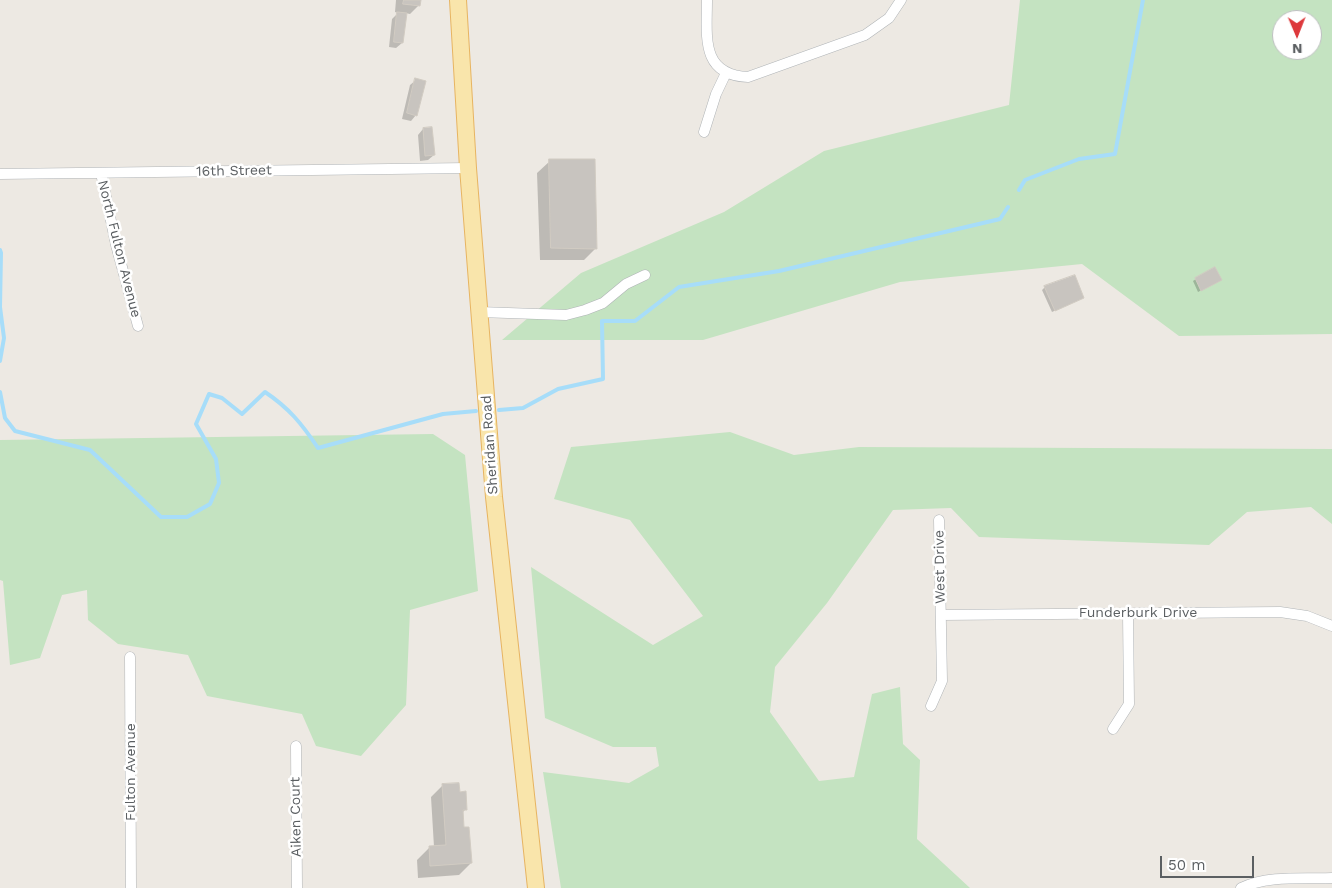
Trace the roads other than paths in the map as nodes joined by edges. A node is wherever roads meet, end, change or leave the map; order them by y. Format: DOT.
graph roads {
  1 [pos="458,0"];
  2 [pos="707,0"];
  3 [pos="901,0"];
  4 [pos="726,73"];
  5 [pos="704,132"];
  6 [pos="468,168"];
  7 [pos="101,173"];
  8 [pos="0,174"];
  9 [pos="645,275"];
  10 [pos="479,312"];
  11 [pos="138,326"];
  12 [pos="939,520"];
  13 [pos="1128,613"];
  14 [pos="941,615"];
  15 [pos="1332,626"];
  16 [pos="130,657"];
  17 [pos="931,706"];
  18 [pos="1113,729"];
  19 [pos="296,746"];
  20 [pos="1332,878"];
  21 [pos="131,888"];
  22 [pos="297,888"];
  23 [pos="536,888"];
  24 [pos="1241,888"];
  1 -- 6 [label="main road, Sheridan Road"];
  2 -- 4 [label="street"];
  3 -- 4 [label="street"];
  4 -- 5 [label="street"];
  6 -- 7 [label="street, 16th Street"];
  6 -- 10 [label="main road, Sheridan Road"];
  7 -- 8 [label="street, 16th Street"];
  7 -- 11 [label="street, North Fulton Avenue"];
  9 -- 10 [label="street"];
  10 -- 23 [label="main road, Sheridan Road"];
  12 -- 14 [label="street, West Drive"];
  13 -- 14 [label="street, Funderburk Drive"];
  13 -- 15 [label="street, Funderburk Drive"];
  13 -- 18 [label="street"];
  14 -- 17 [label="street, West Drive"];
  16 -- 21 [label="street, Fulton Avenue"];
  19 -- 22 [label="street, Aiken Court"];
  20 -- 24 [label="street"];
}
